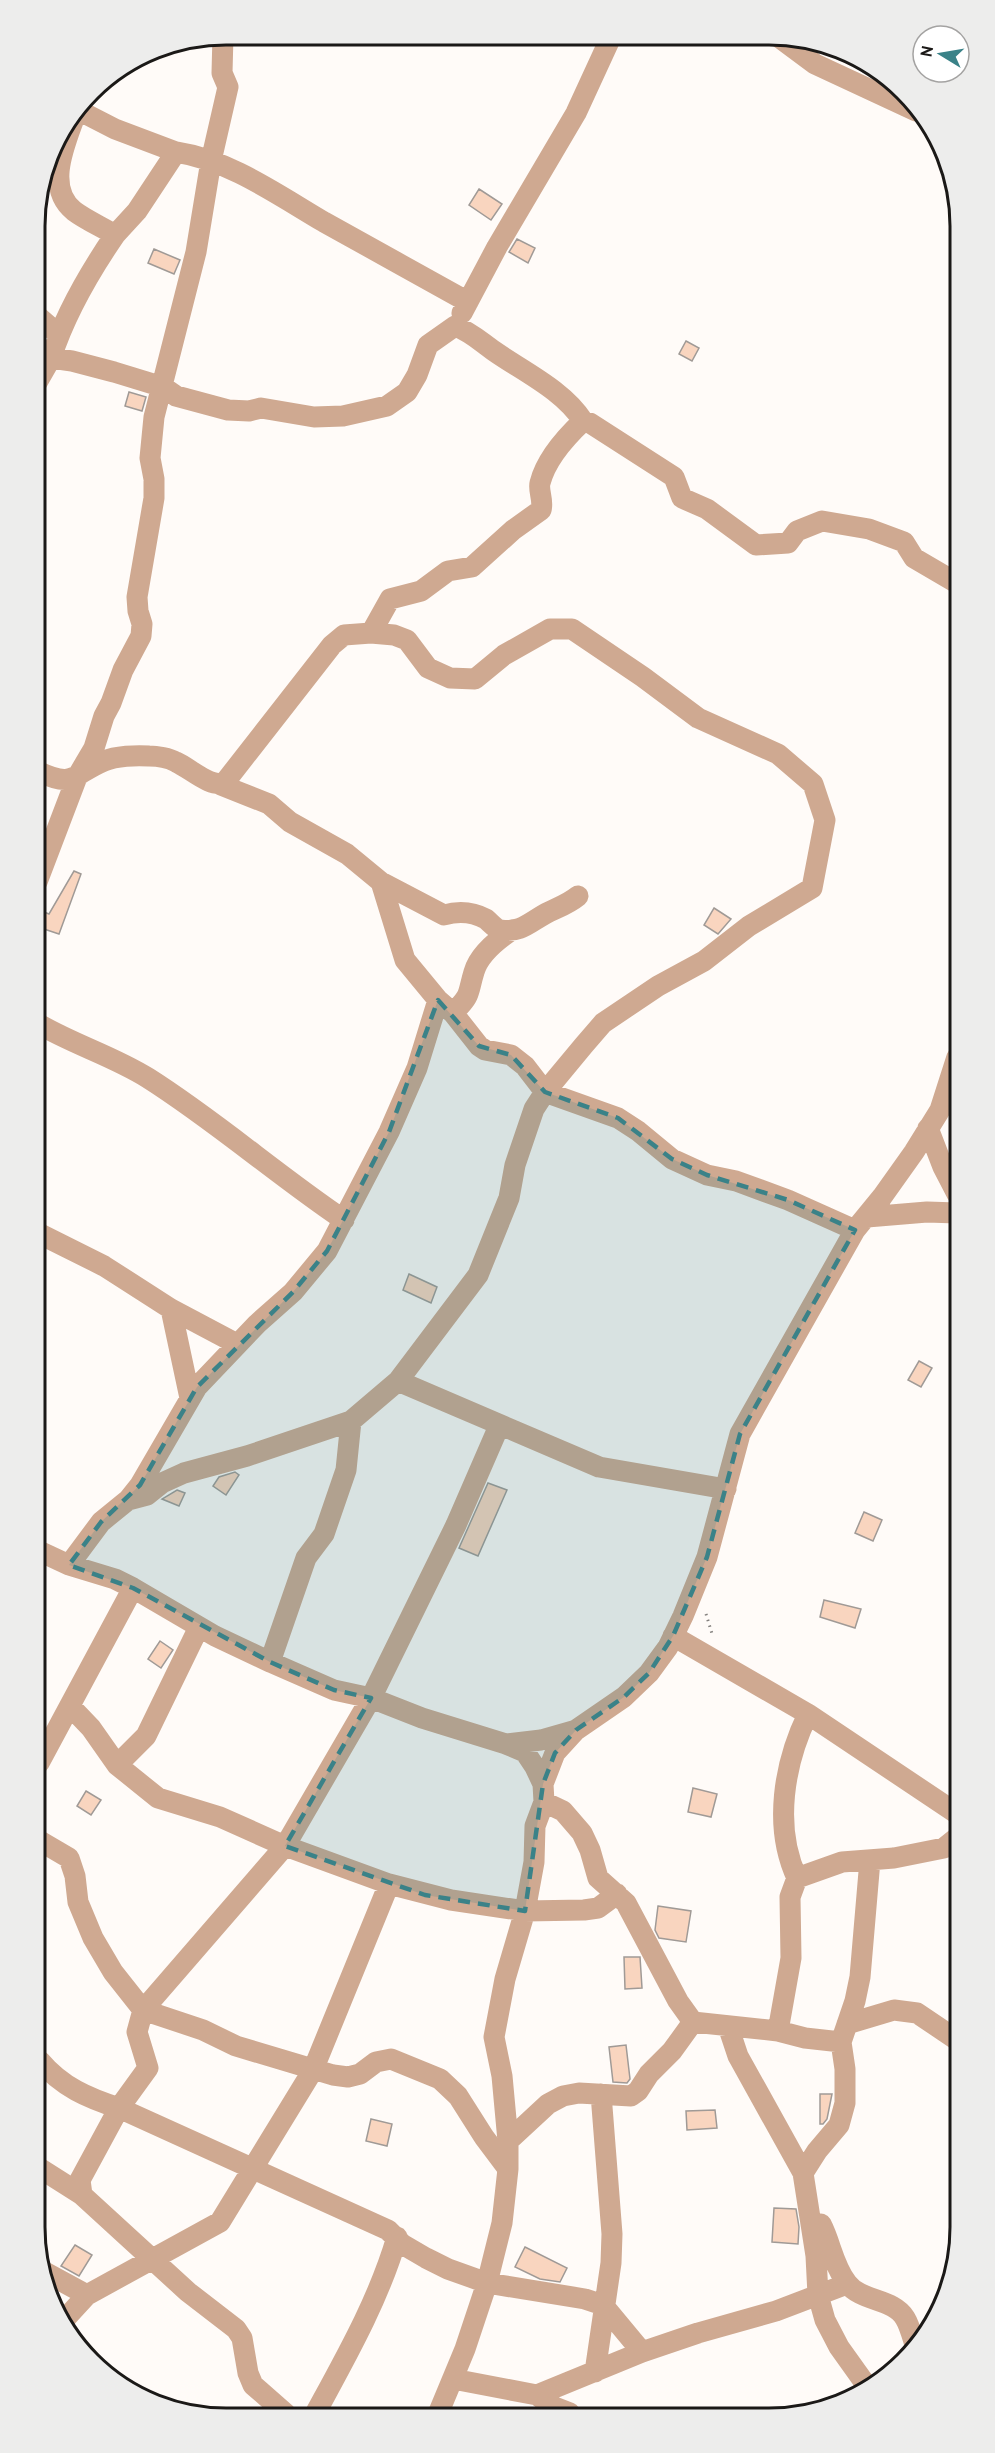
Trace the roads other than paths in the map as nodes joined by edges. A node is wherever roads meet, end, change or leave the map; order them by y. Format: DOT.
graph roads {
  1 [pos="223,45"];
  2 [pos="607,45"];
  3 [pos="791,46"];
  4 [pos="903,105"];
  5 [pos="84,114"];
  6 [pos="63,149"];
  7 [pos="176,152"];
  8 [pos="212,161"];
  9 [pos="115,235"];
  10 [pos="468,302"];
  11 [pos="45,323"];
  12 [pos="455,327"];
  13 [pos="58,334"];
  14 [pos="51,358"];
  15 [pos="45,368"];
  16 [pos="163,387"];
  17 [pos="583,421"];
  18 [pos="950,579"];
  19 [pos="371,633"];
  20 [pos="45,774"];
  21 [pos="77,777"];
  22 [pos="220,784"];
  23 [pos="45,861"];
  24 [pos="381,882"];
  25 [pos="578,896"];
  26 [pos="512,930"];
  27 [pos="446,1006"];
  28 [pos="45,1028"];
  29 [pos="950,1079"];
  30 [pos="544,1092"];
  31 [pos="928,1128"];
  32 [pos="950,1180"];
  33 [pos="950,1213"];
  34 [pos="344,1220"];
  35 [pos="861,1223"];
  36 [pos="45,1236"];
  37 [pos="171,1309"];
  38 [pos="237,1344"];
  39 [pos="398,1381"];
  40 [pos="190,1398"];
  41 [pos="351,1421"];
  42 [pos="499,1426"];
  43 [pos="726,1489"];
  44 [pos="128,1500"];
  45 [pos="45,1554"];
  46 [pos="69,1565"];
  47 [pos="133,1588"];
  48 [pos="199,1627"];
  49 [pos="673,1636"];
  50 [pos="270,1662"];
  51 [pos="371,1698"];
  52 [pos="70,1706"];
  53 [pos="808,1714"];
  54 [pos="576,1730"];
  55 [pos="506,1744"];
  56 [pos="45,1752"];
  57 [pos="117,1765"];
  58 [pos="543,1793"];
  59 [pos="950,1809"];
  60 [pos="950,1843"];
  61 [pos="45,1845"];
  62 [pos="285,1846"];
  63 [pos="870,1860"];
  64 [pos="797,1878"];
  65 [pos="389,1884"];
  66 [pos="617,1894"];
  67 [pos="525,1911"];
  68 [pos="143,2010"];
  69 [pos="693,2022"];
  70 [pos="728,2026"];
  71 [pos="778,2031"];
  72 [pos="844,2033"];
  73 [pos="950,2035"];
  74 [pos="45,2066"];
  75 [pos="313,2070"];
  76 [pos="601,2094"];
  77 [pos="119,2108"];
  78 [pos="508,2141"];
  79 [pos="252,2168"];
  80 [pos="508,2169"];
  81 [pos="45,2172"];
  82 [pos="803,2173"];
  83 [pos="82,2195"];
  84 [pos="809,2204"];
  85 [pos="397,2236"];
  86 [pos="150,2258"];
  87 [pos="52,2276"];
  88 [pos="488,2283"];
  89 [pos="847,2284"];
  90 [pos="87,2295"];
  91 [pos="818,2295"];
  92 [pos="603,2305"];
  93 [pos="68,2315"];
  94 [pos="912,2338"];
  95 [pos="642,2352"];
  96 [pos="595,2372"];
  97 [pos="453,2379"];
  98 [pos="863,2382"];
  99 [pos="537,2395"];
  100 [pos="279,2408"];
  101 [pos="318,2408"];
  102 [pos="441,2408"];
  103 [pos="557,2408"];
  1 -- 8 [label="street"];
  2 -- 10 [label="street"];
  3 -- 4 [label="street"];
  5 -- 7 [label="street"];
  6 -- 9 [label="street"];
  7 -- 8 [label="street"];
  7 -- 9 [label="street"];
  8 -- 10 [label="street"];
  8 -- 16 [label="street"];
  9 -- 13 [label="street"];
  10 -- 12 [label="street"];
  11 -- 13 [label="street"];
  12 -- 16 [label="street"];
  12 -- 17 [label="street"];
  13 -- 14 [label="street"];
  14 -- 15 [label="street"];
  14 -- 16 [label="street"];
  16 -- 21 [label="street"];
  17 -- 18 [label="street"];
  17 -- 19 [label="street"];
  19 -- 22 [label="street"];
  19 -- 30 [label="street"];
  20 -- 21 [label="street"];
  21 -- 22 [label="street"];
  21 -- 23 [label="street"];
  22 -- 24 [label="street"];
  24 -- 26 [label="street"];
  24 -- 27 [label="street"];
  25 -- 26 [label="street"];
  26 -- 27 [label="street"];
  27 -- 30 [label="street"];
  27 -- 34 [label="street"];
  28 -- 34 [label="street"];
  29 -- 31 [label="street"];
  30 -- 35 [label="street"];
  30 -- 39 [label="street"];
  31 -- 32 [label="street"];
  31 -- 35 [label="street"];
  33 -- 35 [label="street"];
  34 -- 38 [label="street"];
  35 -- 43 [label="street"];
  36 -- 37 [label="street"];
  37 -- 38 [label="street"];
  37 -- 40 [label="street"];
  38 -- 40 [label="street"];
  39 -- 41 [label="street"];
  39 -- 42 [label="street"];
  40 -- 44 [label="street"];
  41 -- 44 [label="street"];
  41 -- 50 [label="street"];
  42 -- 43 [label="street"];
  42 -- 51 [label="street"];
  43 -- 49 [label="street"];
  44 -- 46 [label="street"];
  45 -- 46 [label="street"];
  46 -- 47 [label="street"];
  47 -- 48 [label="street"];
  47 -- 52 [label="street"];
  48 -- 50 [label="street"];
  48 -- 57 [label="street"];
  49 -- 53 [label="street"];
  49 -- 54 [label="street"];
  50 -- 51 [label="street"];
  51 -- 55 [label="street"];
  51 -- 62 [label="street"];
  52 -- 56 [label="street"];
  52 -- 57 [label="street"];
  53 -- 59 [label="street"];
  53 -- 64 [label="street"];
  54 -- 55 [label="street"];
  54 -- 58 [label="street"];
  55 -- 58 [label="street"];
  57 -- 62 [label="street"];
  58 -- 66 [label="street"];
  58 -- 67 [label="street"];
  60 -- 63 [label="street"];
  61 -- 68 [label="street"];
  62 -- 65 [label="street"];
  62 -- 68 [label="street"];
  63 -- 64 [label="street"];
  63 -- 72 [label="street"];
  64 -- 71 [label="street"];
  65 -- 67 [label="street"];
  65 -- 75 [label="street"];
  66 -- 67 [label="street"];
  66 -- 69 [label="street"];
  67 -- 78 [label="street"];
  68 -- 75 [label="street"];
  68 -- 77 [label="street"];
  69 -- 70 [label="street"];
  69 -- 76 [label="street"];
  70 -- 71 [label="street"];
  70 -- 82 [label="street"];
  71 -- 72 [label="street"];
  72 -- 73 [label="street"];
  72 -- 82 [label="street"];
  74 -- 77 [label="street"];
  75 -- 79 [label="street"];
  75 -- 80 [label="street"];
  76 -- 78 [label="street"];
  76 -- 92 [label="street"];
  77 -- 79 [label="street"];
  77 -- 83 [label="street"];
  78 -- 80 [label="street"];
  79 -- 85 [label="street"];
  79 -- 86 [label="street"];
  80 -- 88 [label="street"];
  81 -- 83 [label="street"];
  82 -- 84 [label="street"];
  83 -- 86 [label="street"];
  84 -- 89 [label="street"];
  84 -- 91 [label="street"];
  85 -- 88 [label="street"];
  85 -- 101 [label="street"];
  86 -- 90 [label="street"];
  86 -- 100 [label="street"];
  87 -- 90 [label="street"];
  88 -- 92 [label="street"];
  88 -- 97 [label="street"];
  89 -- 91 [label="street"];
  89 -- 94 [label="street"];
  90 -- 93 [label="street"];
  91 -- 95 [label="street"];
  91 -- 98 [label="street"];
  92 -- 95 [label="street"];
  92 -- 96 [label="street"];
  95 -- 96 [label="street"];
  96 -- 99 [label="street"];
  97 -- 99 [label="street"];
  97 -- 102 [label="street"];
  99 -- 103 [label="street"];
}
